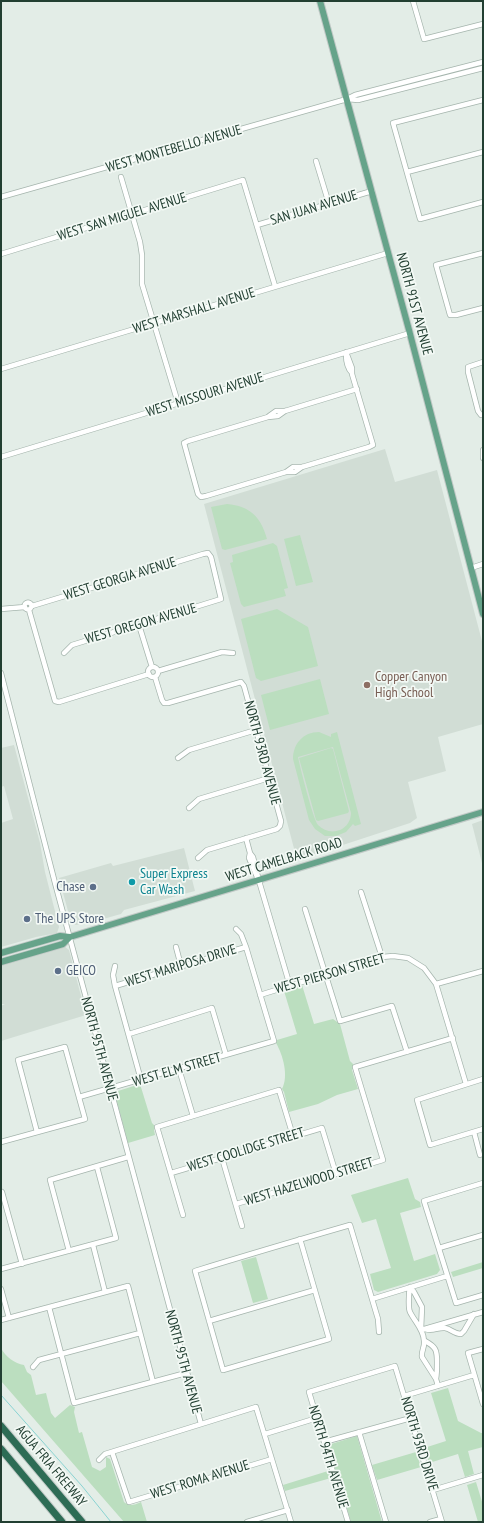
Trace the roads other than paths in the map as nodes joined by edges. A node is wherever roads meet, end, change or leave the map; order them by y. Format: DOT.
graph roads {
  1 [pos="320,1"];
  2 [pos="413,1"];
  3 [pos="483,24"];
  4 [pos="483,62"];
  5 [pos="483,68"];
  6 [pos="347,99"];
  7 [pos="483,100"];
  8 [pos="483,152"];
  9 [pos="316,161"];
  10 [pos="407,172"];
  11 [pos="122,176"];
  12 [pos="372,191"];
  13 [pos="1,197"];
  14 [pos="483,202"];
  15 [pos="329,204"];
  16 [pos="133,214"];
  17 [pos="257,225"];
  18 [pos="388,253"];
  19 [pos="483,253"];
  20 [pos="1,254"];
  21 [pos="275,286"];
  22 [pos="483,308"];
  23 [pos="154,324"];
  24 [pos="410,333"];
  25 [pos="346,352"];
  26 [pos="483,362"];
  27 [pos="1,370"];
  28 [pos="357,389"];
  29 [pos="178,403"];
  30 [pos="482,415"];
  31 [pos="483,450"];
  32 [pos="1,457"];
  33 [pos="483,458"];
  34 [pos="483,564"];
  35 [pos="471,568"];
  36 [pos="221,599"];
  37 [pos="29,608"];
  38 [pos="1,609"];
  39 [pos="483,614"];
  40 [pos="139,625"];
  41 [pos="64,653"];
  42 [pos="233,654"];
  43 [pos="152,668"];
  44 [pos="158,671"];
  45 [pos="1,673"];
  46 [pos="149,674"];
  47 [pos="155,677"];
  48 [pos="256,730"];
  49 [pos="178,758"];
  50 [pos="269,778"];
  51 [pos="189,808"];
  52 [pos="483,812"];
  53 [pos="246,838"];
  54 [pos="198,858"];
  55 [pos="258,881"];
  56 [pos="361,892"];
  57 [pos="305,909"];
  58 [pos="236,929"];
  59 [pos="70,937"];
  60 [pos="176,947"];
  61 [pos="246,947"];
  62 [pos="1,953"];
  63 [pos="382,957"];
  64 [pos="1,962"];
  65 [pos="115,966"];
  66 [pos="181,966"];
  67 [pos="483,971"];
  68 [pos="325,975"];
  69 [pos="436,984"];
  70 [pos="115,986"];
  71 [pos="290,986"];
  72 [pos="260,995"];
  73 [pos="129,1034"];
  74 [pos="453,1038"];
  75 [pos="407,1052"];
  76 [pos="226,1055"];
  77 [pos="179,1069"];
  78 [pos="483,1079"];
  79 [pos="141,1080"];
  80 [pos="466,1084"];
  81 [pos="110,1089"];
  82 [pos="79,1097"];
  83 [pos="192,1116"];
  84 [pos="483,1129"];
  85 [pos="37,1132"];
  86 [pos="474,1132"];
  87 [pos="293,1136"];
  88 [pos="1,1142"];
  89 [pos="480,1155"];
  90 [pos="128,1157"];
  91 [pos="222,1158"];
  92 [pos="97,1167"];
  93 [pos="171,1173"];
  94 [pos="336,1174"];
  95 [pos="483,1183"];
  96 [pos="2,1193"];
  97 [pos="236,1204"];
  98 [pos="183,1215"];
  99 [pos="242,1226"];
  100 [pos="483,1235"];
  101 [pos="300,1240"];
  102 [pos="93,1245"];
  103 [pos="439,1248"];
  104 [pos="69,1251"];
  105 [pos="22,1264"];
  106 [pos="1,1269"];
  107 [pos="447,1276"];
  108 [pos="410,1287"];
  109 [pos="1,1289"];
  110 [pos="314,1290"];
  111 [pos="106,1292"];
  112 [pos="483,1295"];
  113 [pos="372,1298"];
  114 [pos="49,1307"];
  115 [pos="483,1312"];
  116 [pos="474,1314"];
  117 [pos="9,1318"];
  118 [pos="1,1320"];
  119 [pos="209,1320"];
  120 [pos="452,1321"];
  121 [pos="423,1329"];
  122 [pos="451,1331"];
  123 [pos="378,1332"];
  124 [pos="140,1333"];
  125 [pos="424,1341"];
  126 [pos="483,1349"];
  127 [pos="61,1354"];
  128 [pos="33,1367"];
  129 [pos="186,1373"];
  130 [pos="474,1375"];
  131 [pos="436,1379"];
  132 [pos="153,1382"];
  133 [pos="438,1386"];
  134 [pos="309,1392"];
  135 [pos="404,1396"];
  136 [pos="483,1404"];
  137 [pos="317,1418"];
  138 [pos="411,1418"];
  139 [pos="201,1424"];
  140 [pos="1,1426"];
  141 [pos="359,1432"];
  142 [pos="264,1434"];
  143 [pos="324,1442"];
  144 [pos="1,1449"];
  145 [pos="112,1452"];
  146 [pos="272,1459"];
  147 [pos="99,1460"];
  148 [pos="483,1475"];
  149 [pos="433,1490"];
  150 [pos="71,1509"];
  151 [pos="288,1510"];
  152 [pos="60,1520"];
  153 [pos="441,1520"];
  154 [pos="82,1522"];
  155 [pos="85,1522"];
  156 [pos="247,1522"];
  157 [pos="291,1522"];
  158 [pos="348,1522"];
  159 [pos="386,1522"];
  160 [pos="430,1522"];
  1 -- 6 [label="main road, NORTH 91ST AVENUE"];
  2 -- 3 [label="street"];
  4 -- 6 [label="street, WEST MONTEBELLO AVENUE"];
  5 -- 6 [label="street, WEST MONTEBELLO AVENUE"];
  6 -- 12 [label="main road, NORTH 91ST AVENUE"];
  6 -- 13 [label="street, WEST MONTEBELLO AVENUE"];
  7 -- 10 [label="street"];
  8 -- 10 [label="street"];
  9 -- 15 [label="street"];
  10 -- 14 [label="street"];
  11 -- 16 [label="street"];
  12 -- 15 [label="street, SAN JUAN AVENUE"];
  12 -- 18 [label="main road, NORTH 91ST AVENUE"];
  15 -- 17 [label="street, SAN JUAN AVENUE"];
  16 -- 17 [label="street, WEST SAN MIGUEL AVENUE"];
  16 -- 20 [label="street, WEST SAN MIGUEL AVENUE"];
  16 -- 23 [label="street"];
  17 -- 21 [label="street"];
  18 -- 21 [label="street, WEST MARSHALL AVENUE"];
  18 -- 24 [label="main road, NORTH 91ST AVENUE"];
  19 -- 22 [label="street"];
  21 -- 23 [label="street, WEST MARSHALL AVENUE"];
  23 -- 27 [label="street, WEST MARSHALL AVENUE"];
  23 -- 29 [label="street"];
  24 -- 25 [label="street, WEST MISSOURI AVENUE"];
  24 -- 35 [label="main road, NORTH 91ST AVENUE"];
  25 -- 28 [label="street"];
  25 -- 29 [label="street, WEST MISSOURI AVENUE"];
  26 -- 30 [label="street"];
  28 -- 28 [label="street"];
  29 -- 32 [label="street, WEST MISSOURI AVENUE"];
  31 -- 33 [label="street"];
  34 -- 35 [label="street"];
  35 -- 39 [label="main road, NORTH 91ST AVENUE"];
  36 -- 37 [label="street, WEST GEORGIA AVENUE"];
  36 -- 40 [label="street, WEST OREGON AVENUE"];
  37 -- 38 [label="street, WEST GEORGIA AVENUE"];
  37 -- 46 [label="street"];
  40 -- 41 [label="street, WEST OREGON AVENUE"];
  40 -- 43 [label="street"];
  42 -- 44 [label="street"];
  43 -- 44 [label="street"];
  43 -- 46 [label="street"];
  44 -- 47 [label="street"];
  45 -- 59 [label="street, NORTH 95TH AVENUE"];
  46 -- 47 [label="street"];
  47 -- 48 [label="street, NORTH 93RD AVENUE"];
  48 -- 49 [label="street"];
  48 -- 50 [label="street, NORTH 93RD AVENUE"];
  50 -- 51 [label="street"];
  50 -- 53 [label="street, NORTH 93RD AVENUE"];
  52 -- 55 [label="main road, WEST CAMELBACK ROAD"];
  53 -- 54 [label="street"];
  53 -- 55 [label="street"];
  55 -- 59 [label="main road, WEST CAMELBACK ROAD"];
  55 -- 71 [label="street"];
  56 -- 63 [label="street"];
  57 -- 68 [label="street"];
  58 -- 61 [label="street"];
  59 -- 62 [label="main road, WEST CAMELBACK ROAD"];
  59 -- 64 [label="main road, WEST CAMELBACK ROAD"];
  59 -- 81 [label="street, NORTH 95TH AVENUE"];
  60 -- 66 [label="street"];
  61 -- 66 [label="street, WEST MARIPOSA DRIVE"];
  61 -- 72 [label="street"];
  63 -- 68 [label="street, WEST PIERSON STREET"];
  63 -- 69 [label="street, WEST PIERSON STREET"];
  65 -- 70 [label="street"];
  66 -- 70 [label="street, WEST MARIPOSA DRIVE"];
  67 -- 69 [label="street"];
  68 -- 71 [label="street, WEST PIERSON STREET"];
  68 -- 75 [label="street"];
  69 -- 74 [label="street, WEST PIERSON STREET"];
  70 -- 73 [label="street"];
  71 -- 72 [label="street, WEST PIERSON STREET"];
  72 -- 76 [label="street, WEST ELM STREET"];
  73 -- 76 [label="street"];
  73 -- 79 [label="street"];
  74 -- 75 [label="street"];
  74 -- 80 [label="street, WEST PIERSON STREET"];
  75 -- 94 [label="street, WEST HAZELWOOD STREET"];
  76 -- 77 [label="street, WEST ELM STREET"];
  77 -- 79 [label="street, WEST ELM STREET"];
  77 -- 83 [label="street"];
  78 -- 80 [label="street"];
  79 -- 81 [label="street, WEST ELM STREET"];
  80 -- 86 [label="street"];
  81 -- 82 [label="street, WEST ELM STREET"];
  81 -- 90 [label="street, NORTH 95TH AVENUE"];
  82 -- 85 [label="street"];
  82 -- 85 [label="street"];
  83 -- 87 [label="street"];
  83 -- 93 [label="street"];
  84 -- 86 [label="street"];
  85 -- 88 [label="street"];
  86 -- 89 [label="street"];
  87 -- 91 [label="street, WEST COOLIDGE STREET"];
  87 -- 94 [label="street, WEST COOLIDGE STREET"];
  90 -- 92 [label="street"];
  90 -- 129 [label="street, NORTH 95TH AVENUE"];
  91 -- 93 [label="street, WEST COOLIDGE STREET"];
  91 -- 97 [label="street"];
  92 -- 102 [label="street"];
  92 -- 104 [label="street"];
  93 -- 98 [label="street"];
  94 -- 97 [label="street, WEST HAZELWOOD STREET"];
  95 -- 103 [label="street"];
  96 -- 105 [label="street"];
  97 -- 99 [label="street"];
  100 -- 103 [label="street"];
  101 -- 110 [label="street"];
  101 -- 113 [label="street"];
  101 -- 119 [label="street"];
  102 -- 104 [label="street"];
  102 -- 111 [label="street"];
  103 -- 107 [label="street"];
  104 -- 105 [label="street"];
  105 -- 106 [label="street"];
  107 -- 108 [label="street"];
  107 -- 112 [label="street"];
  108 -- 113 [label="street"];
  108 -- 121 [label="street"];
  108 -- 121 [label="street"];
  109 -- 117 [label="street"];
  110 -- 119 [label="street"];
  110 -- 119 [label="street"];
  111 -- 114 [label="street"];
  111 -- 124 [label="street"];
  113 -- 123 [label="street"];
  114 -- 117 [label="street"];
  114 -- 127 [label="street"];
  115 -- 116 [label="street"];
  116 -- 120 [label="street"];
  116 -- 122 [label="street"];
  117 -- 118 [label="street"];
  120 -- 121 [label="street"];
  120 -- 122 [label="street"];
  121 -- 122 [label="street"];
  121 -- 125 [label="street"];
  124 -- 127 [label="street"];
  124 -- 132 [label="street"];
  125 -- 131 [label="street"];
  125 -- 131 [label="street"];
  126 -- 130 [label="street"];
  127 -- 128 [label="street"];
  127 -- 132 [label="street"];
  129 -- 132 [label="street"];
  129 -- 139 [label="street, NORTH 95TH AVENUE"];
  130 -- 133 [label="street"];
  130 -- 136 [label="street"];
  131 -- 133 [label="street"];
  133 -- 135 [label="street"];
  134 -- 135 [label="street, NORTH 93RD DRIVE"];
  134 -- 137 [label="street, NORTH 94TH AVENUE"];
  135 -- 138 [label="street, NORTH 93RD DRIVE"];
  137 -- 142 [label="street"];
  137 -- 143 [label="street, NORTH 94TH AVENUE"];
  138 -- 141 [label="street"];
  138 -- 149 [label="street, NORTH 93RD DRIVE"];
  139 -- 142 [label="street"];
  139 -- 145 [label="street"];
  140 -- 150 [label="highway, AGUA FRIA FREEWAY"];
  141 -- 143 [label="street"];
  141 -- 159 [label="street"];
  142 -- 146 [label="street"];
  143 -- 158 [label="street, NORTH 94TH AVENUE"];
  144 -- 152 [label="highway, AGUA FRIA FREEWAY"];
  145 -- 146 [label="street, WEST ROMA AVENUE"];
  145 -- 147 [label="street"];
  146 -- 151 [label="street"];
  148 -- 149 [label="street"];
  149 -- 153 [label="street, NORTH 93RD DRIVE"];
  150 -- 154 [label="highway, AGUA FRIA FREEWAY"];
  150 -- 155 [label="highway"];
  151 -- 156 [label="street"];
  151 -- 157 [label="street"];
  153 -- 160 [label="street"];
}
